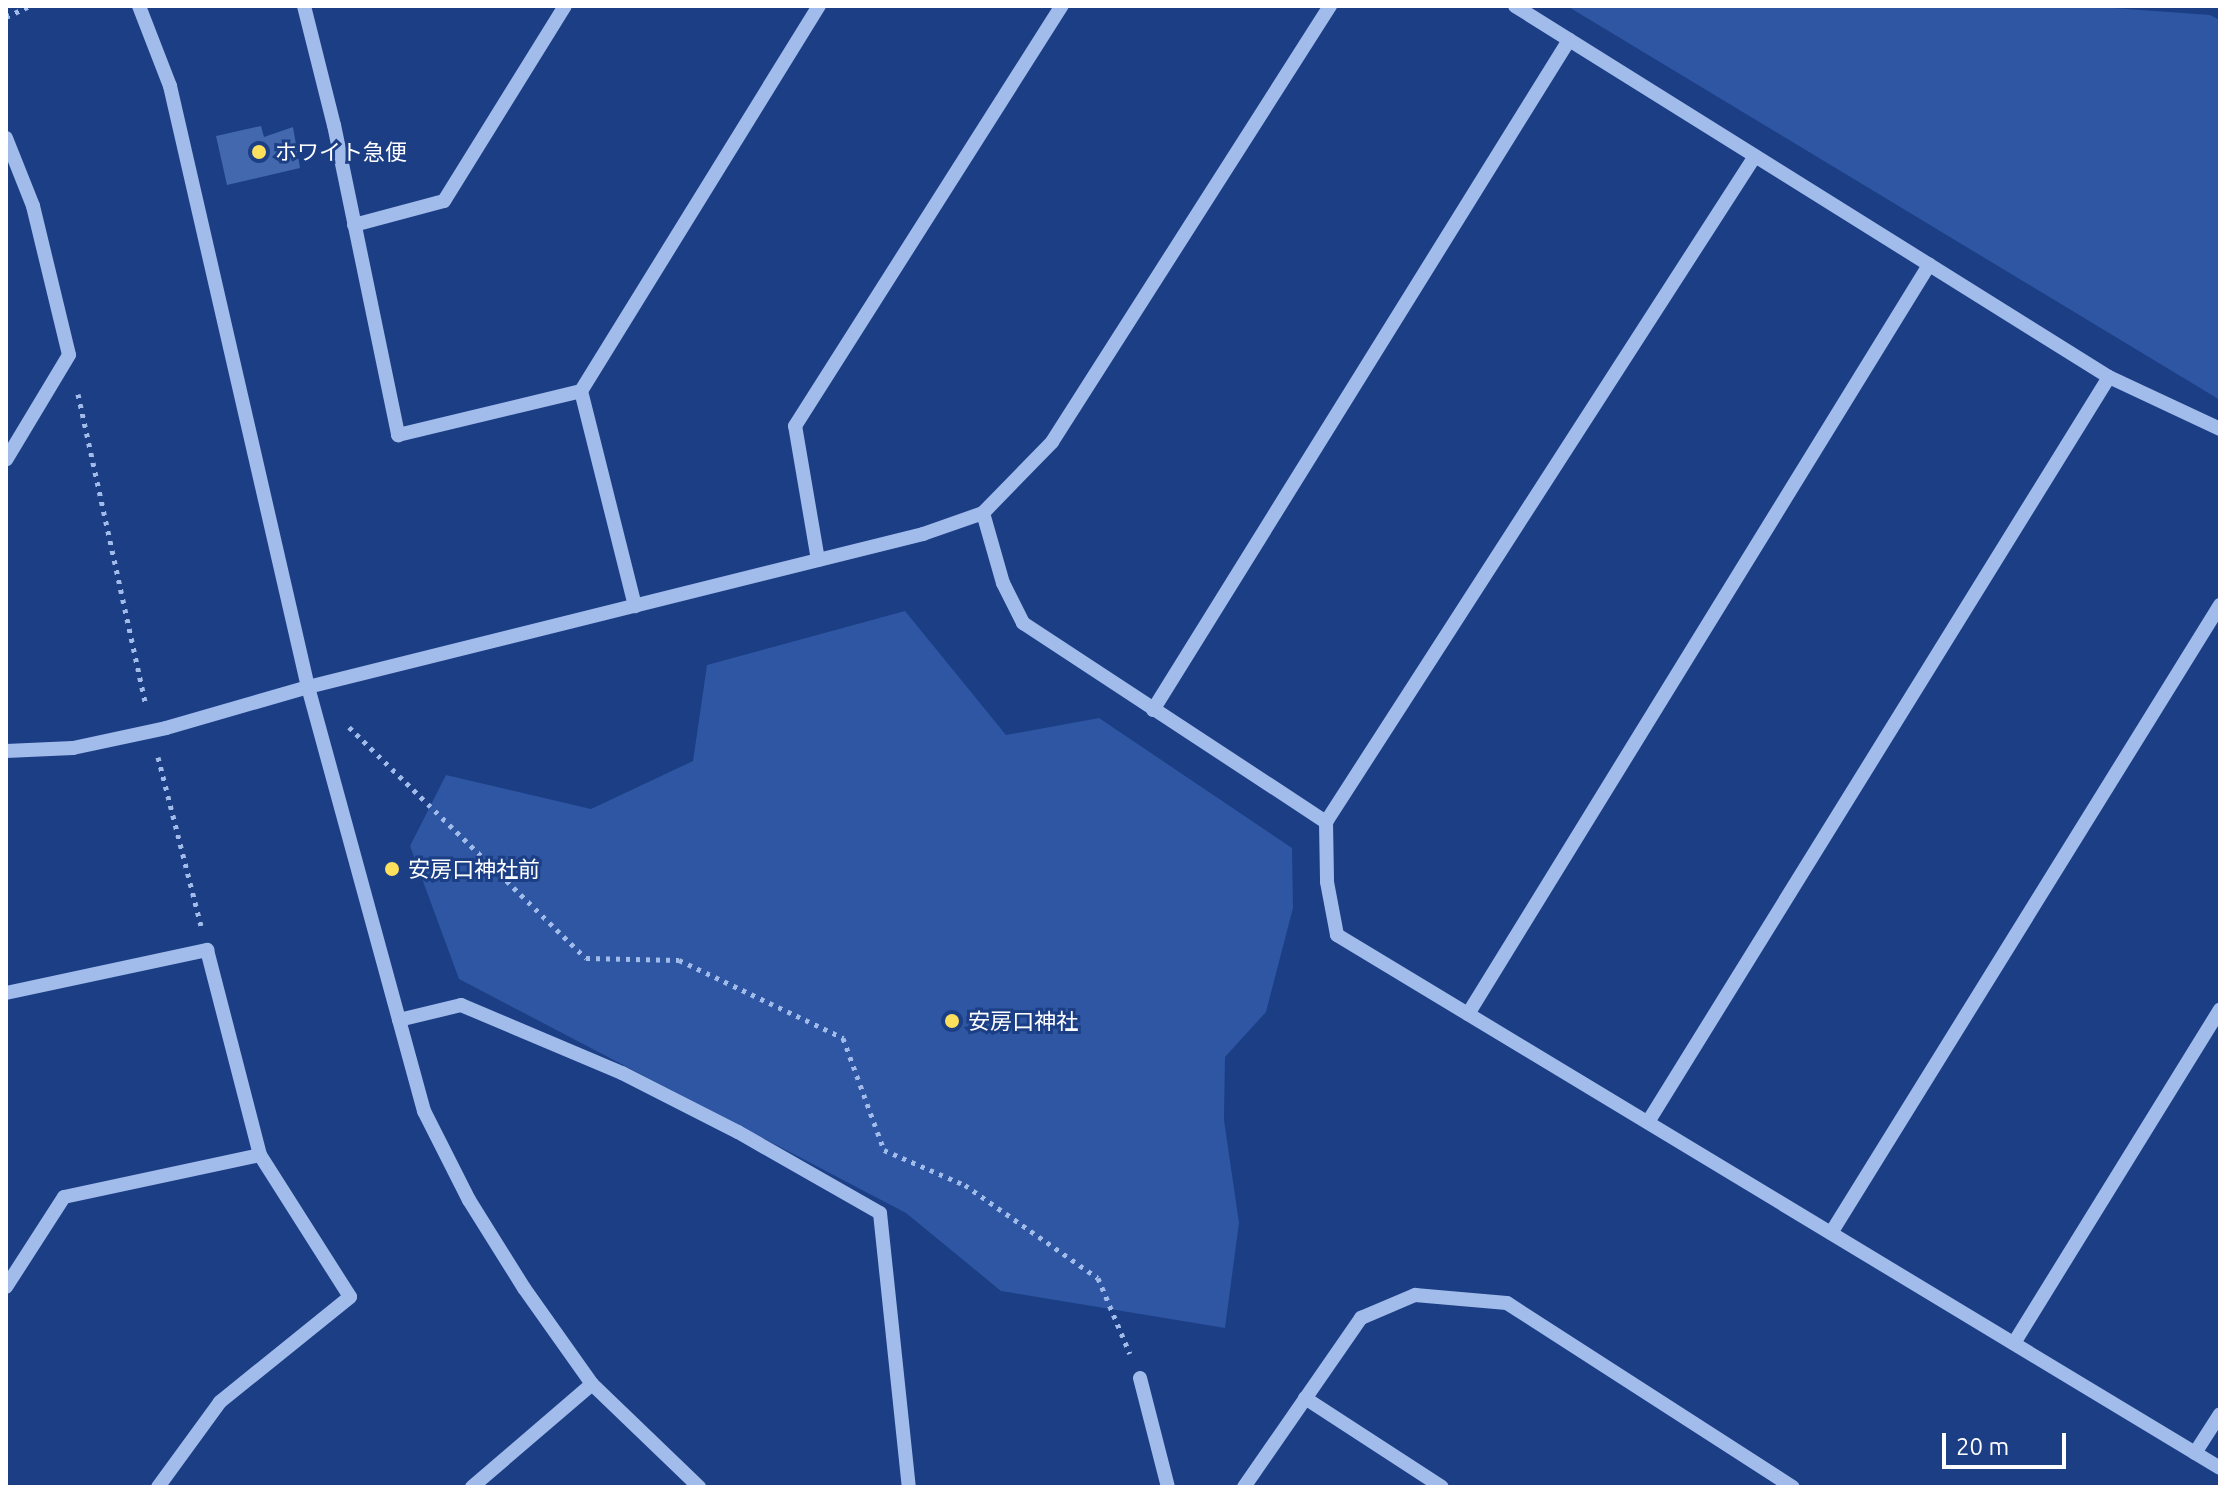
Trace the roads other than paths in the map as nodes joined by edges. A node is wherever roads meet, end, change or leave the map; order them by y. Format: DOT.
graph roads {
  1 [pos="139,6"];
  2 [pos="305,6"];
  3 [pos="565,6"];
  4 [pos="819,6"];
  5 [pos="1062,6"];
  6 [pos="1330,6"];
  7 [pos="1515,6"];
  8 [pos="1569,40"];
  9 [pos="6,138"];
  10 [pos="1755,156"];
  11 [pos="354,225"];
  12 [pos="1929,265"];
  13 [pos="2109,377"];
  14 [pos="581,391"];
  15 [pos="2220,429"];
  16 [pos="6,460"];
  17 [pos="983,513"];
  18 [pos="818,560"];
  19 [pos="2220,605"];
  20 [pos="635,606"];
  21 [pos="308,687"];
  22 [pos="1153,710"];
  23 [pos="6,751"];
  24 [pos="1326,822"];
  25 [pos="6,993"];
  26 [pos="2220,1010"];
  27 [pos="1468,1014"];
  28 [pos="399,1020"];
  29 [pos="1648,1122"];
  30 [pos="260,1155"];
  31 [pos="1831,1233"];
  32 [pos="6,1287"];
  33 [pos="2014,1343"];
  34 [pos="1140,1378"];
  35 [pos="592,1384"];
  36 [pos="1305,1398"];
  37 [pos="2220,1414"];
  38 [pos="2195,1453"];
  39 [pos="2220,1468"];
  40 [pos="158,1487"];
  41 [pos="472,1487"];
  42 [pos="699,1487"];
  43 [pos="909,1487"];
  44 [pos="1168,1487"];
  45 [pos="1244,1487"];
  46 [pos="1442,1487"];
  47 [pos="1793,1487"];
  1 -- 21 [label="street"];
  2 -- 11 [label="street"];
  3 -- 11 [label="street"];
  4 -- 14 [label="street"];
  5 -- 18 [label="street"];
  6 -- 17 [label="street"];
  7 -- 8 [label="street"];
  8 -- 10 [label="street"];
  8 -- 22 [label="street"];
  9 -- 16 [label="street"];
  10 -- 12 [label="street"];
  10 -- 24 [label="street"];
  11 -- 14 [label="street"];
  12 -- 13 [label="street"];
  12 -- 27 [label="street"];
  13 -- 15 [label="street"];
  13 -- 29 [label="street"];
  14 -- 20 [label="street"];
  17 -- 18 [label="street"];
  17 -- 22 [label="street"];
  18 -- 20 [label="street"];
  19 -- 31 [label="street"];
  20 -- 21 [label="street"];
  21 -- 23 [label="street"];
  21 -- 28 [label="street"];
  22 -- 24 [label="street"];
  24 -- 27 [label="street"];
  25 -- 30 [label="street"];
  26 -- 33 [label="street"];
  27 -- 29 [label="street"];
  28 -- 35 [label="street"];
  28 -- 43 [label="street"];
  29 -- 31 [label="street"];
  30 -- 32 [label="street"];
  30 -- 40 [label="street"];
  31 -- 33 [label="street"];
  33 -- 38 [label="street"];
  34 -- 44 [label="street"];
  35 -- 41 [label="street"];
  35 -- 42 [label="street"];
  36 -- 45 [label="street"];
  36 -- 46 [label="street"];
  36 -- 47 [label="street"];
  37 -- 38 [label="street"];
  38 -- 39 [label="street"];
}
